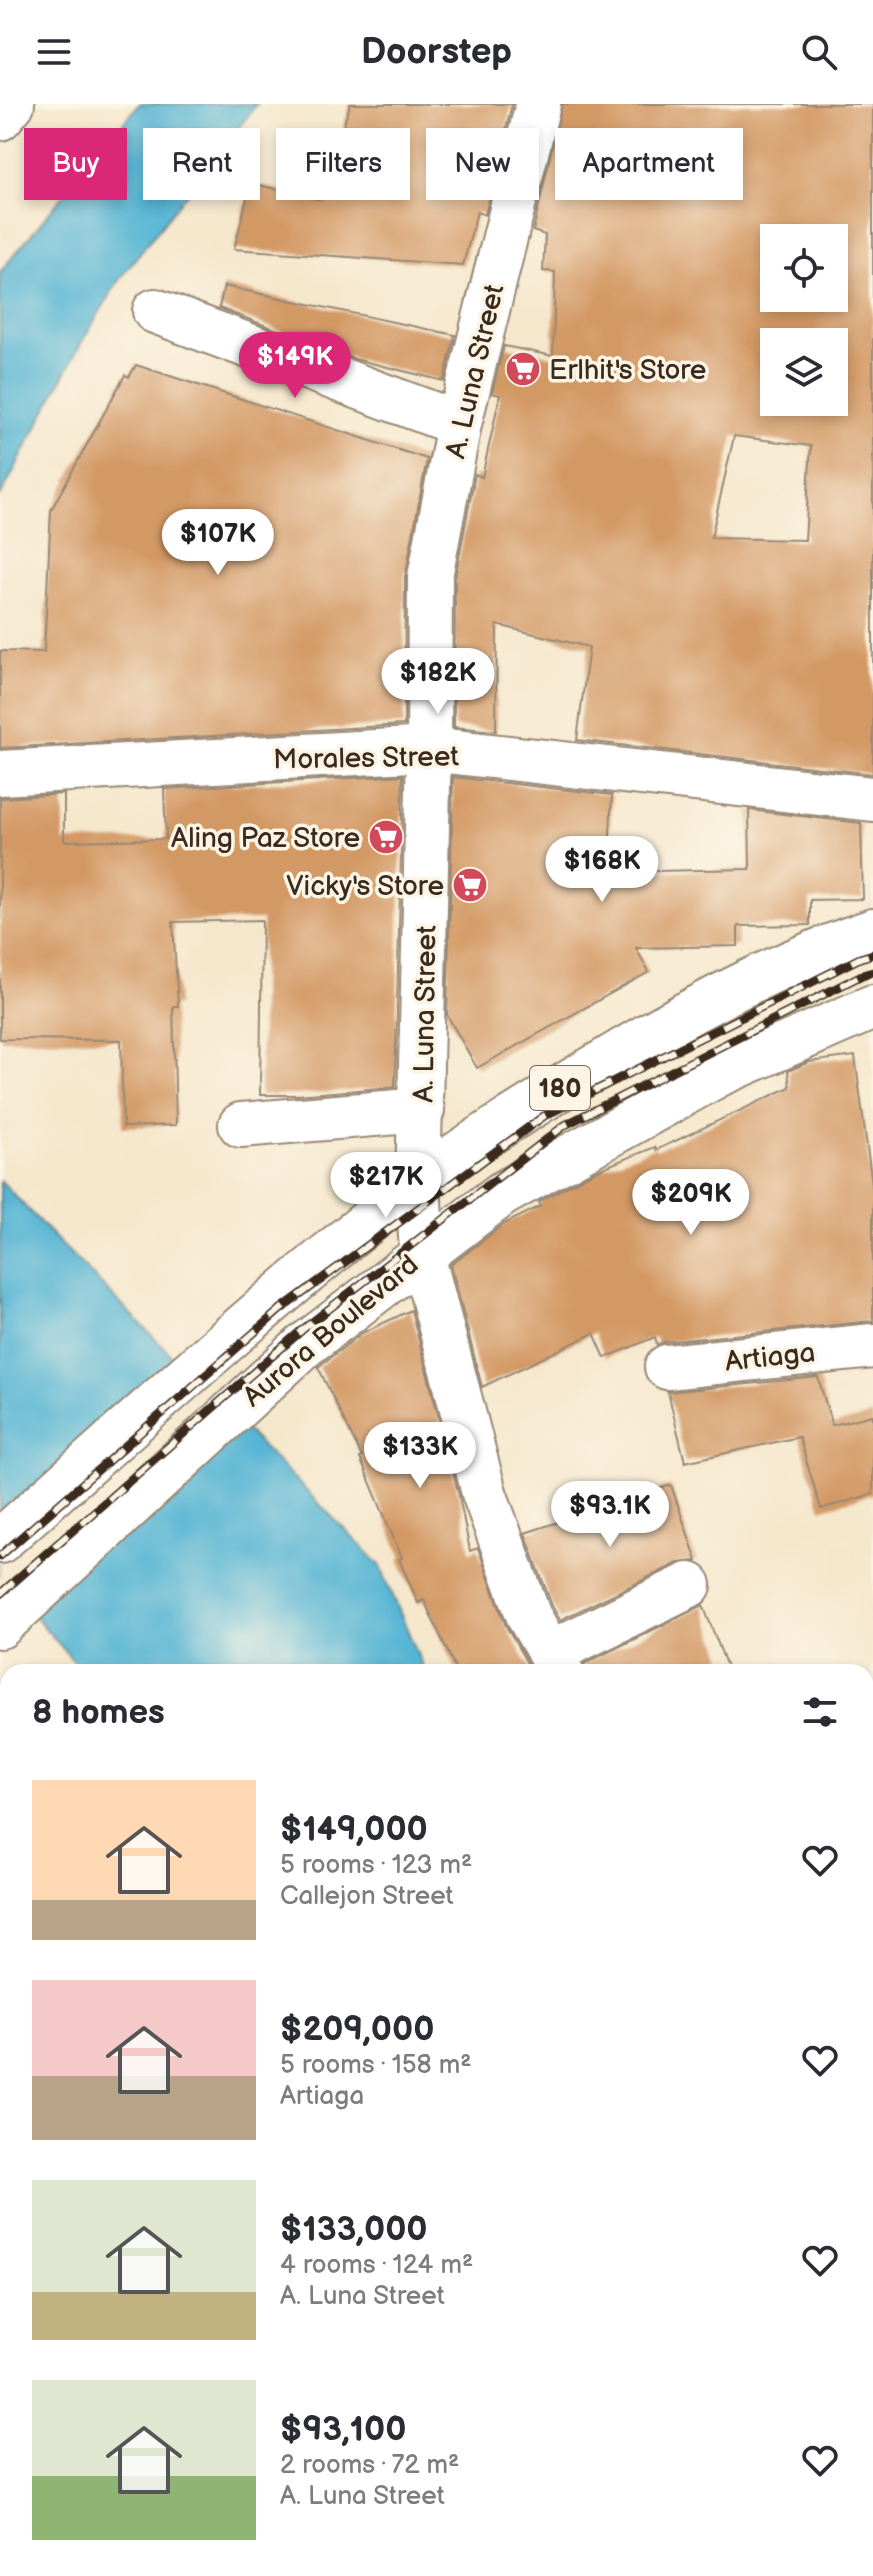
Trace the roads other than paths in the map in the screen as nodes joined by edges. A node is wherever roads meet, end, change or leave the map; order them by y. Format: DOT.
graph roads {
  1 [pos="12,104"];
  2 [pos="538,104"];
  3 [pos="0,118"];
  4 [pos="155,311"];
  5 [pos="459,424"];
  6 [pos="429,749"];
  7 [pos="0,773"];
  8 [pos="873,799"];
  9 [pos="873,931"];
  10 [pos="873,1007"];
  11 [pos="422,1110"];
  12 [pos="241,1125"];
  13 [pos="418,1183"];
  14 [pos="422,1254"];
  15 [pos="873,1346"];
  16 [pos="667,1367"];
  17 [pos="0,1541"];
  18 [pos="689,1585"];
  19 [pos="0,1626"];
  20 [pos="555,1663"];
  1 -- 3 [label="street"];
  2 -- 5 [label="street, A. Luna Street"];
  4 -- 5 [label="street"];
  5 -- 6 [label="street, A. Luna Street"];
  6 -- 7 [label="street, Morales Street"];
  6 -- 8 [label="street, Morales Street"];
  6 -- 11 [label="street, A. Luna Street"];
  9 -- 13 [label="street, Aurora Boulevard / 180"];
  10 -- 14 [label="street, Aurora Boulevard / 180"];
  11 -- 12 [label="street"];
  11 -- 13 [label="street, A. Luna Street"];
  13 -- 14 [label="street, A. Luna Street"];
  13 -- 17 [label="street, Aurora Boulevard / 180"];
  14 -- 19 [label="street, Aurora Boulevard / 180"];
  14 -- 20 [label="street, A. Luna Street"];
  15 -- 16 [label="street, Artiaga"];
  18 -- 20 [label="street"];
}
